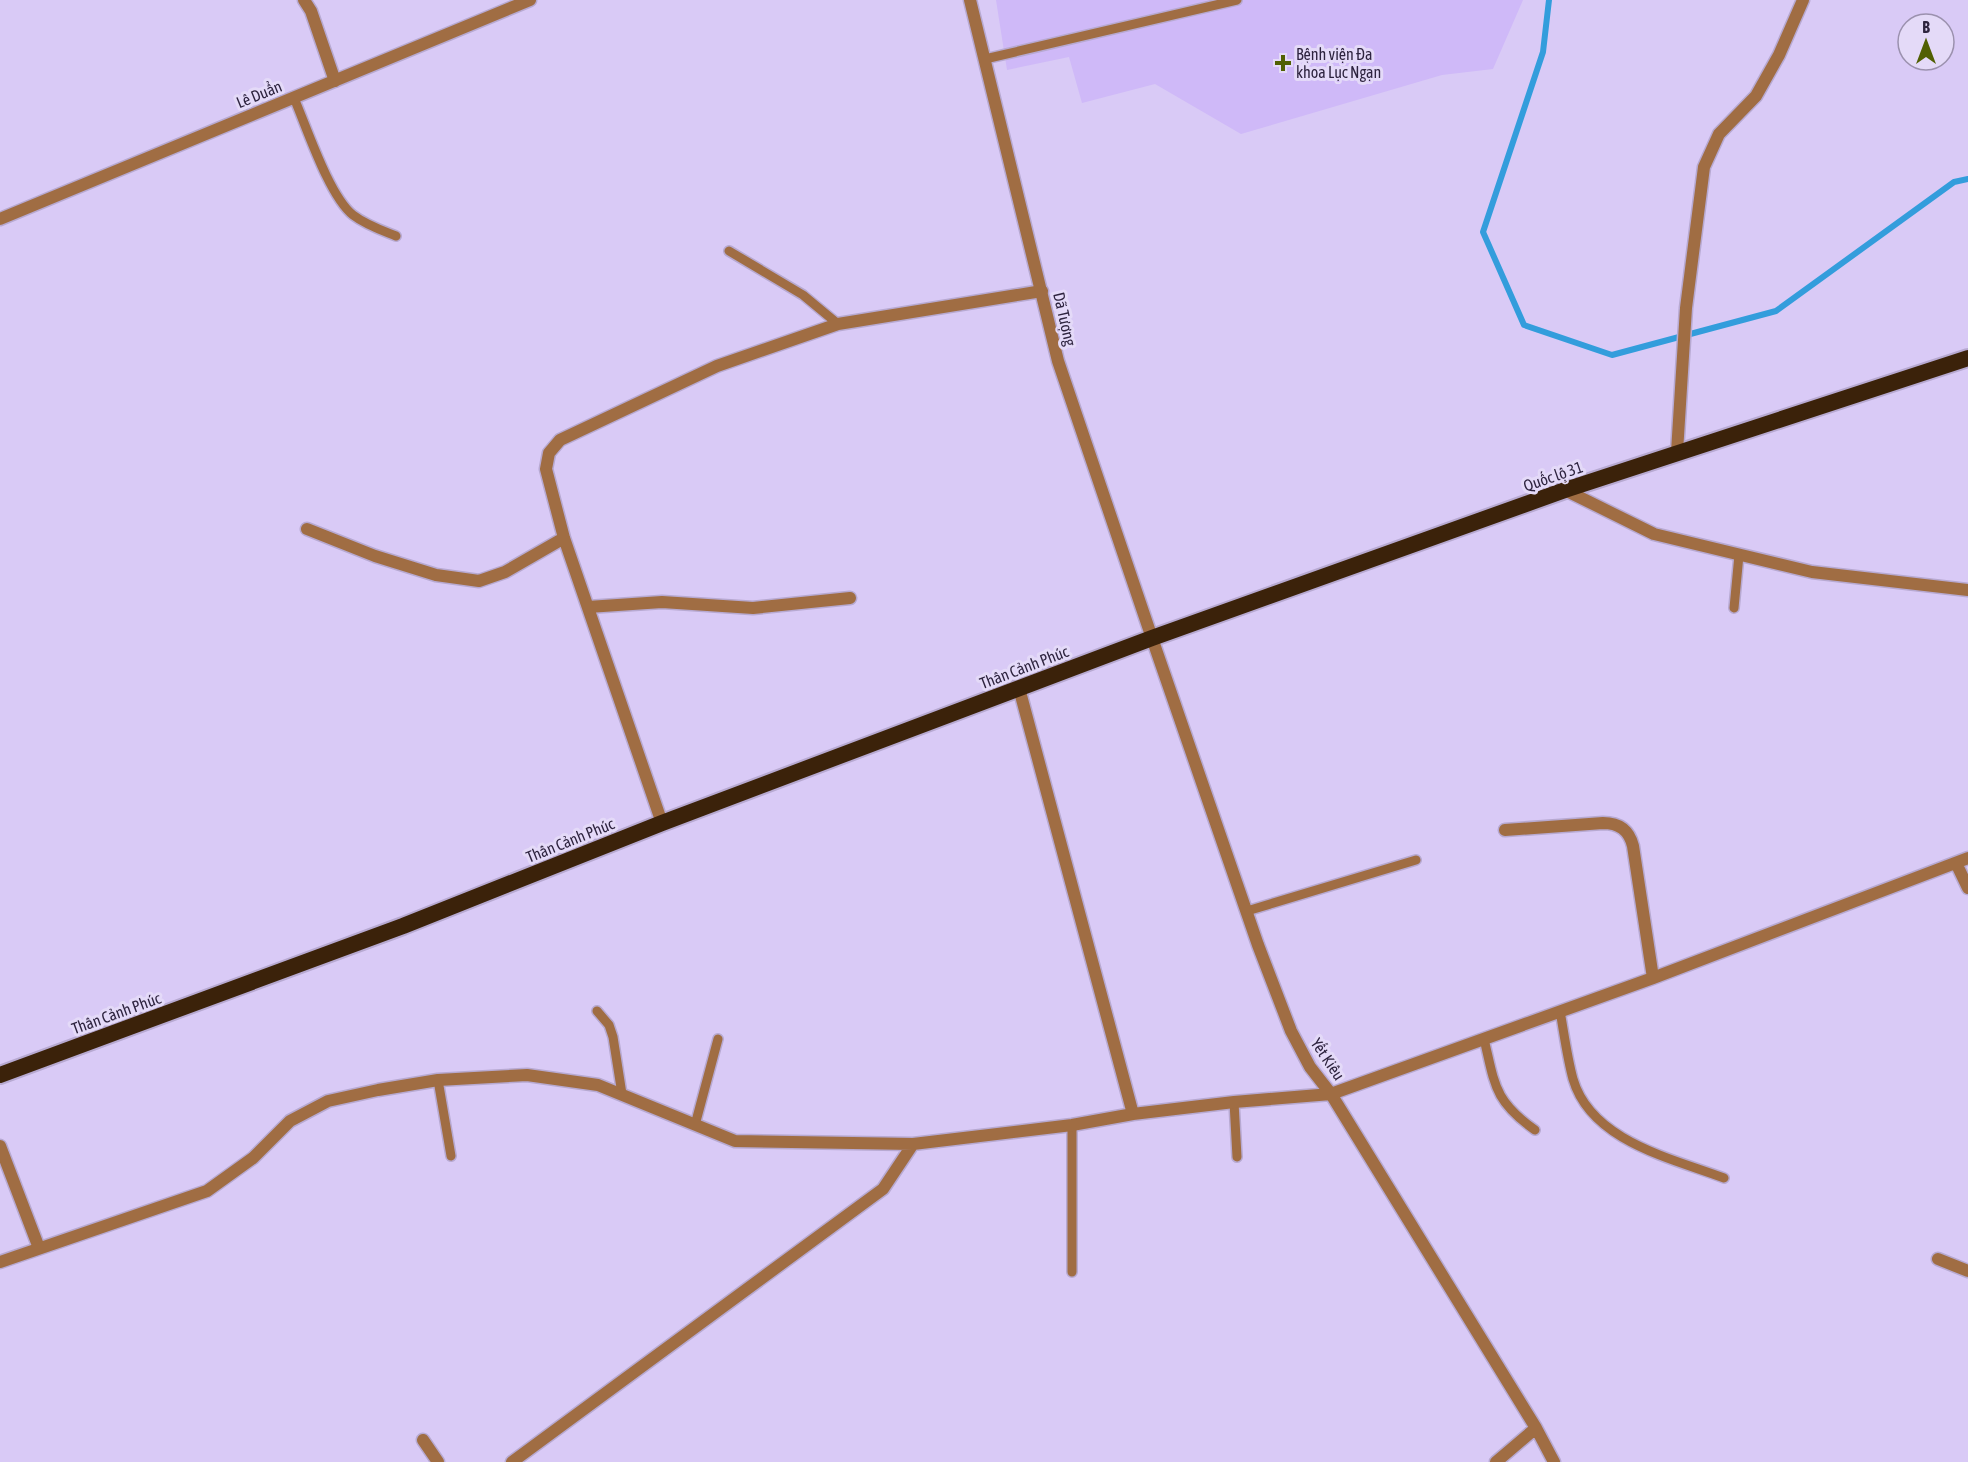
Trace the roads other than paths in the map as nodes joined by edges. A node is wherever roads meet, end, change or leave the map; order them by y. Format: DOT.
graph roads {
  1 [pos="304,0"];
  2 [pos="530,0"];
  3 [pos="970,0"];
  4 [pos="1237,0"];
  5 [pos="1803,0"];
  6 [pos="985,59"];
  7 [pos="335,81"];
  8 [pos="294,98"];
  9 [pos="0,219"];
  10 [pos="396,236"];
  11 [pos="729,250"];
  12 [pos="1042,291"];
  13 [pos="838,324"];
  14 [pos="1968,358"];
  15 [pos="1677,452"];
  16 [pos="1565,490"];
  17 [pos="307,529"];
  18 [pos="564,537"];
  19 [pos="1739,555"];
  20 [pos="1968,590"];
  21 [pos="850,598"];
  22 [pos="588,608"];
  23 [pos="1734,608"];
  24 [pos="1152,638"];
  25 [pos="1019,688"];
  26 [pos="662,823"];
  27 [pos="1505,830"];
  28 [pos="1416,860"];
  29 [pos="1962,861"];
  30 [pos="1968,888"];
  31 [pos="1247,911"];
  32 [pos="1653,978"];
  33 [pos="597,1011"];
  34 [pos="1560,1011"];
  35 [pos="718,1039"];
  36 [pos="1484,1039"];
  37 [pos="0,1075"];
  38 [pos="438,1080"];
  39 [pos="622,1094"];
  40 [pos="1331,1094"];
  41 [pos="1234,1102"];
  42 [pos="1133,1114"];
  43 [pos="695,1125"];
  44 [pos="1072,1125"];
  45 [pos="1535,1130"];
  46 [pos="913,1144"];
  47 [pos="0,1146"];
  48 [pos="451,1156"];
  49 [pos="1237,1157"];
  50 [pos="1724,1179"];
  51 [pos="39,1248"];
  52 [pos="1938,1259"];
  53 [pos="0,1262"];
  54 [pos="1968,1271"];
  55 [pos="1072,1272"];
  56 [pos="1536,1428"];
  57 [pos="423,1440"];
  58 [pos="438,1462"];
  59 [pos="512,1462"];
  60 [pos="1496,1462"];
  61 [pos="1554,1462"];
  1 -- 7 [label="street"];
  2 -- 7 [label="street, Lê Duẩn"];
  3 -- 6 [label="street, Dã Tượng"];
  4 -- 6 [label="lane"];
  5 -- 15 [label="street"];
  6 -- 12 [label="street, Dã Tượng"];
  7 -- 8 [label="street, Lê Duẩn"];
  8 -- 9 [label="street, Lê Duẩn"];
  8 -- 10 [label="lane"];
  11 -- 13 [label="lane"];
  12 -- 13 [label="street"];
  12 -- 24 [label="street, Dã Tượng"];
  13 -- 18 [label="street"];
  14 -- 15 [label="highway, Quốc lộ 31"];
  15 -- 16 [label="highway, Quốc lộ 31"];
  16 -- 19 [label="street"];
  16 -- 24 [label="highway, Quốc lộ 31"];
  17 -- 18 [label="street"];
  18 -- 22 [label="street"];
  19 -- 20 [label="street"];
  19 -- 23 [label="lane"];
  21 -- 22 [label="street"];
  22 -- 26 [label="street"];
  24 -- 25 [label="highway, Thân Cảnh Phúc"];
  24 -- 31 [label="street, Yết Kiêu"];
  25 -- 26 [label="highway, Thân Cảnh Phúc"];
  25 -- 42 [label="street"];
  26 -- 37 [label="highway, Thân Cảnh Phúc"];
  27 -- 32 [label="street"];
  28 -- 31 [label="lane"];
  29 -- 30 [label="street"];
  29 -- 32 [label="street"];
  31 -- 40 [label="street, Yết Kiêu"];
  32 -- 34 [label="street"];
  33 -- 39 [label="lane"];
  34 -- 36 [label="street"];
  34 -- 50 [label="lane"];
  35 -- 43 [label="lane"];
  36 -- 40 [label="street"];
  36 -- 45 [label="lane"];
  38 -- 39 [label="street"];
  38 -- 48 [label="lane"];
  38 -- 51 [label="street"];
  39 -- 43 [label="street"];
  40 -- 41 [label="street"];
  40 -- 56 [label="street, Yết Kiêu"];
  41 -- 42 [label="street"];
  41 -- 49 [label="lane"];
  42 -- 44 [label="street"];
  43 -- 46 [label="street"];
  44 -- 46 [label="street"];
  44 -- 55 [label="lane"];
  46 -- 59 [label="street"];
  47 -- 51 [label="street"];
  51 -- 53 [label="street"];
  52 -- 54 [label="street"];
  56 -- 60 [label="street"];
  56 -- 61 [label="street, Yết Kiêu"];
  57 -- 58 [label="street"];
}
